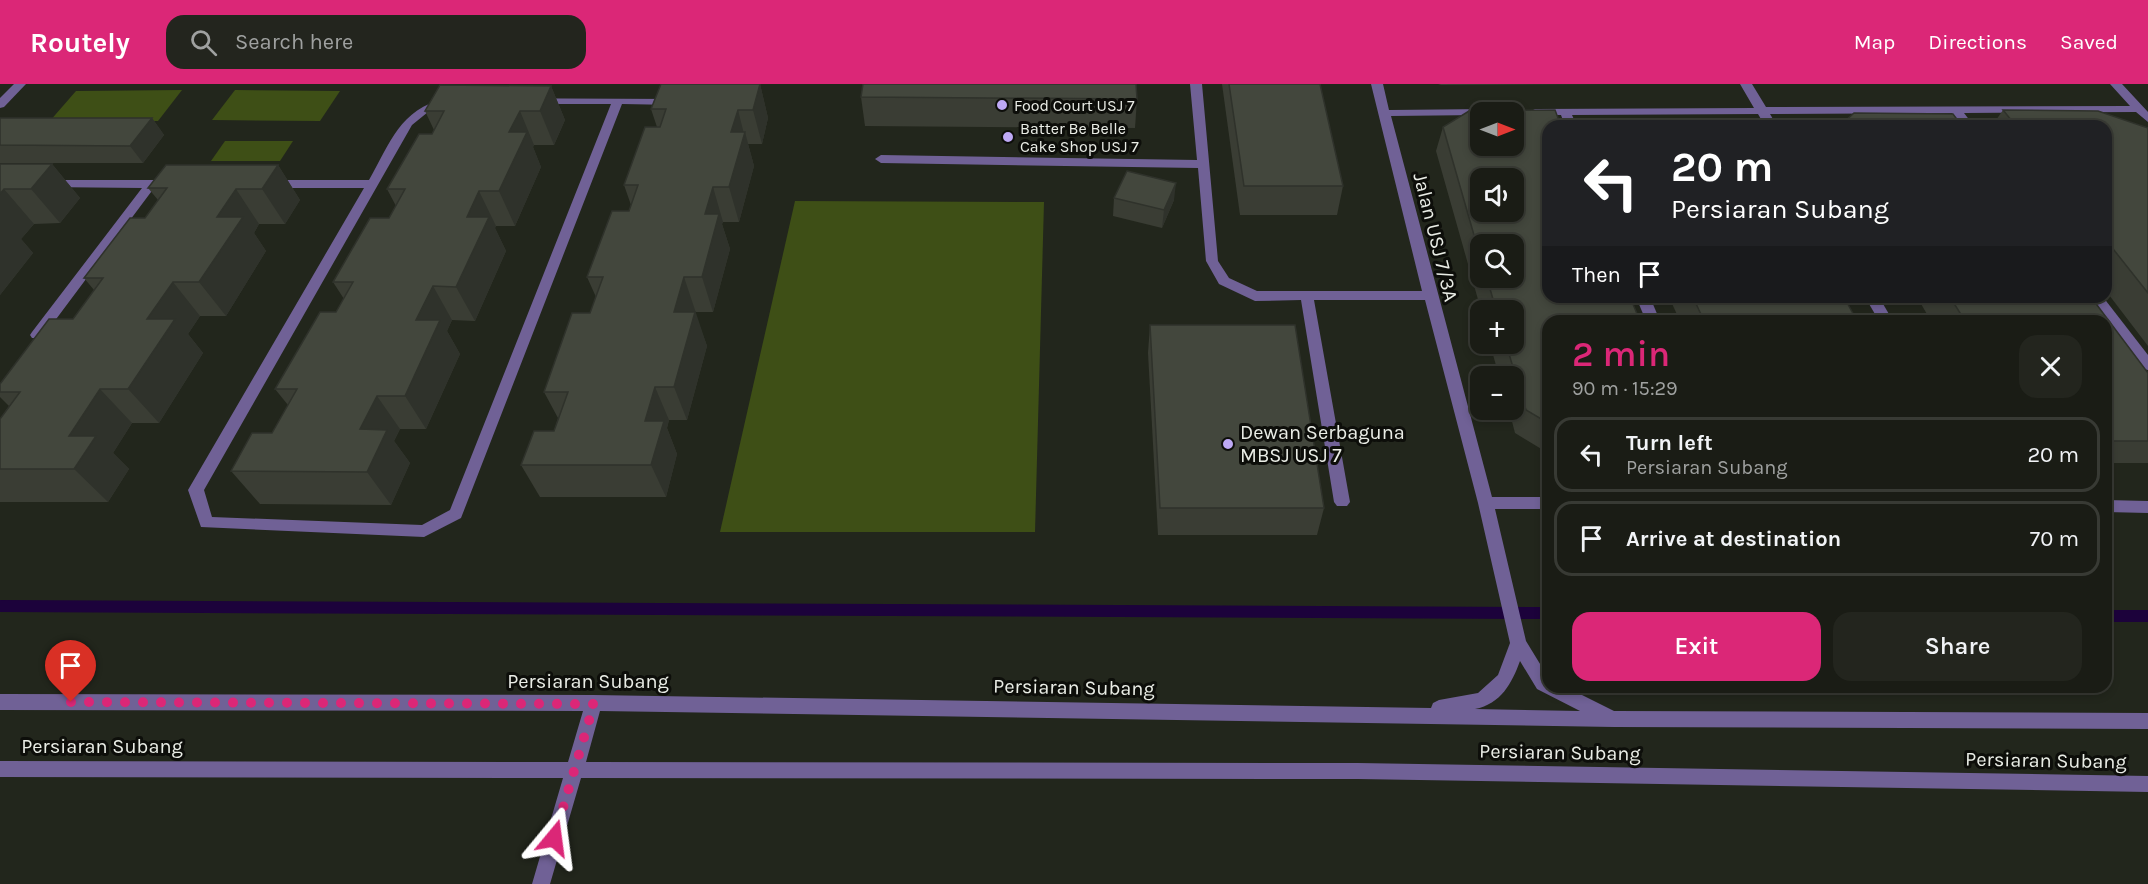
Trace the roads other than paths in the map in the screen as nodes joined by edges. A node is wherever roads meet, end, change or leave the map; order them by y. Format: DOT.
graph roads {
  1 [pos="20,84"];
  2 [pos="1196,84"];
  3 [pos="1377,84"];
  4 [pos="1746,84"];
  5 [pos="2116,84"];
  6 [pos="618,101"];
  7 [pos="686,102"];
  8 [pos="0,105"];
  9 [pos="2138,109"];
  10 [pos="1761,110"];
  11 [pos="1955,110"];
  12 [pos="1470,112"];
  13 [pos="1524,112"];
  14 [pos="1565,112"];
  15 [pos="1386,113"];
  16 [pos="2148,119"];
  17 [pos="1568,120"];
  18 [pos="1767,120"];
  19 [pos="1963,120"];
  20 [pos="881,159"];
  21 [pos="1202,164"];
  22 [pos="35,184"];
  23 [pos="151,184"];
  24 [pos="186,184"];
  25 [pos="255,184"];
  26 [pos="371,184"];
  27 [pos="1307,296"];
  28 [pos="1430,296"];
  29 [pos="2101,303"];
  30 [pos="2110,315"];
  31 [pos="2112,318"];
  32 [pos="29,346"];
  33 [pos="2148,365"];
  34 [pos="1342,502"];
  35 [pos="1486,503"];
  36 [pos="1542,503"];
  37 [pos="2112,506"];
  38 [pos="2148,507"];
  39 [pos="1518,643"];
  40 [pos="1542,682"];
  41 [pos="1560,693"];
  42 [pos="0,702"];
  43 [pos="594,704"];
  44 [pos="1408,714"];
  45 [pos="1614,719"];
  46 [pos="2148,721"];
  47 [pos="0,768"];
  48 [pos="574,770"];
  49 [pos="2148,784"];
  50 [pos="542,884"];
  1 -- 8 [label="street"];
  2 -- 21 [label="street"];
  3 -- 15 [label="street, Jalan USJ 7/3A"];
  4 -- 10 [label="street"];
  5 -- 9 [label="street"];
  6 -- 7 [label="street"];
  6 -- 26 [label="street"];
  6 -- 26 [label="street"];
  9 -- 11 [label="street"];
  9 -- 16 [label="street"];
  10 -- 11 [label="street"];
  10 -- 14 [label="street"];
  10 -- 18 [label="street"];
  11 -- 19 [label="street"];
  12 -- 15 [label="street"];
  13 -- 14 [label="street"];
  14 -- 17 [label="street"];
  15 -- 28 [label="street, Jalan USJ 7/3A"];
  20 -- 21 [label="street"];
  21 -- 27 [label="street"];
  22 -- 23 [label="street"];
  23 -- 24 [label="street"];
  23 -- 32 [label="street"];
  25 -- 26 [label="street"];
  27 -- 28 [label="street"];
  27 -- 34 [label="street"];
  28 -- 35 [label="street, Jalan USJ 7/3A"];
  29 -- 30 [label="street"];
  31 -- 33 [label="street"];
  35 -- 36 [label="street"];
  35 -- 39 [label="street, Jalan USJ 7/3A"];
  37 -- 38 [label="street"];
  39 -- 40 [label="street"];
  39 -- 44 [label="street"];
  41 -- 45 [label="street"];
  42 -- 43 [label="street, Persiaran Subang"];
  43 -- 44 [label="street, Persiaran Subang"];
  43 -- 48 [label="street"];
  44 -- 45 [label="street, Persiaran Subang"];
  45 -- 46 [label="street, Persiaran Subang"];
  47 -- 48 [label="street, Persiaran Subang"];
  48 -- 49 [label="street, Persiaran Subang"];
  48 -- 50 [label="street"];
}
